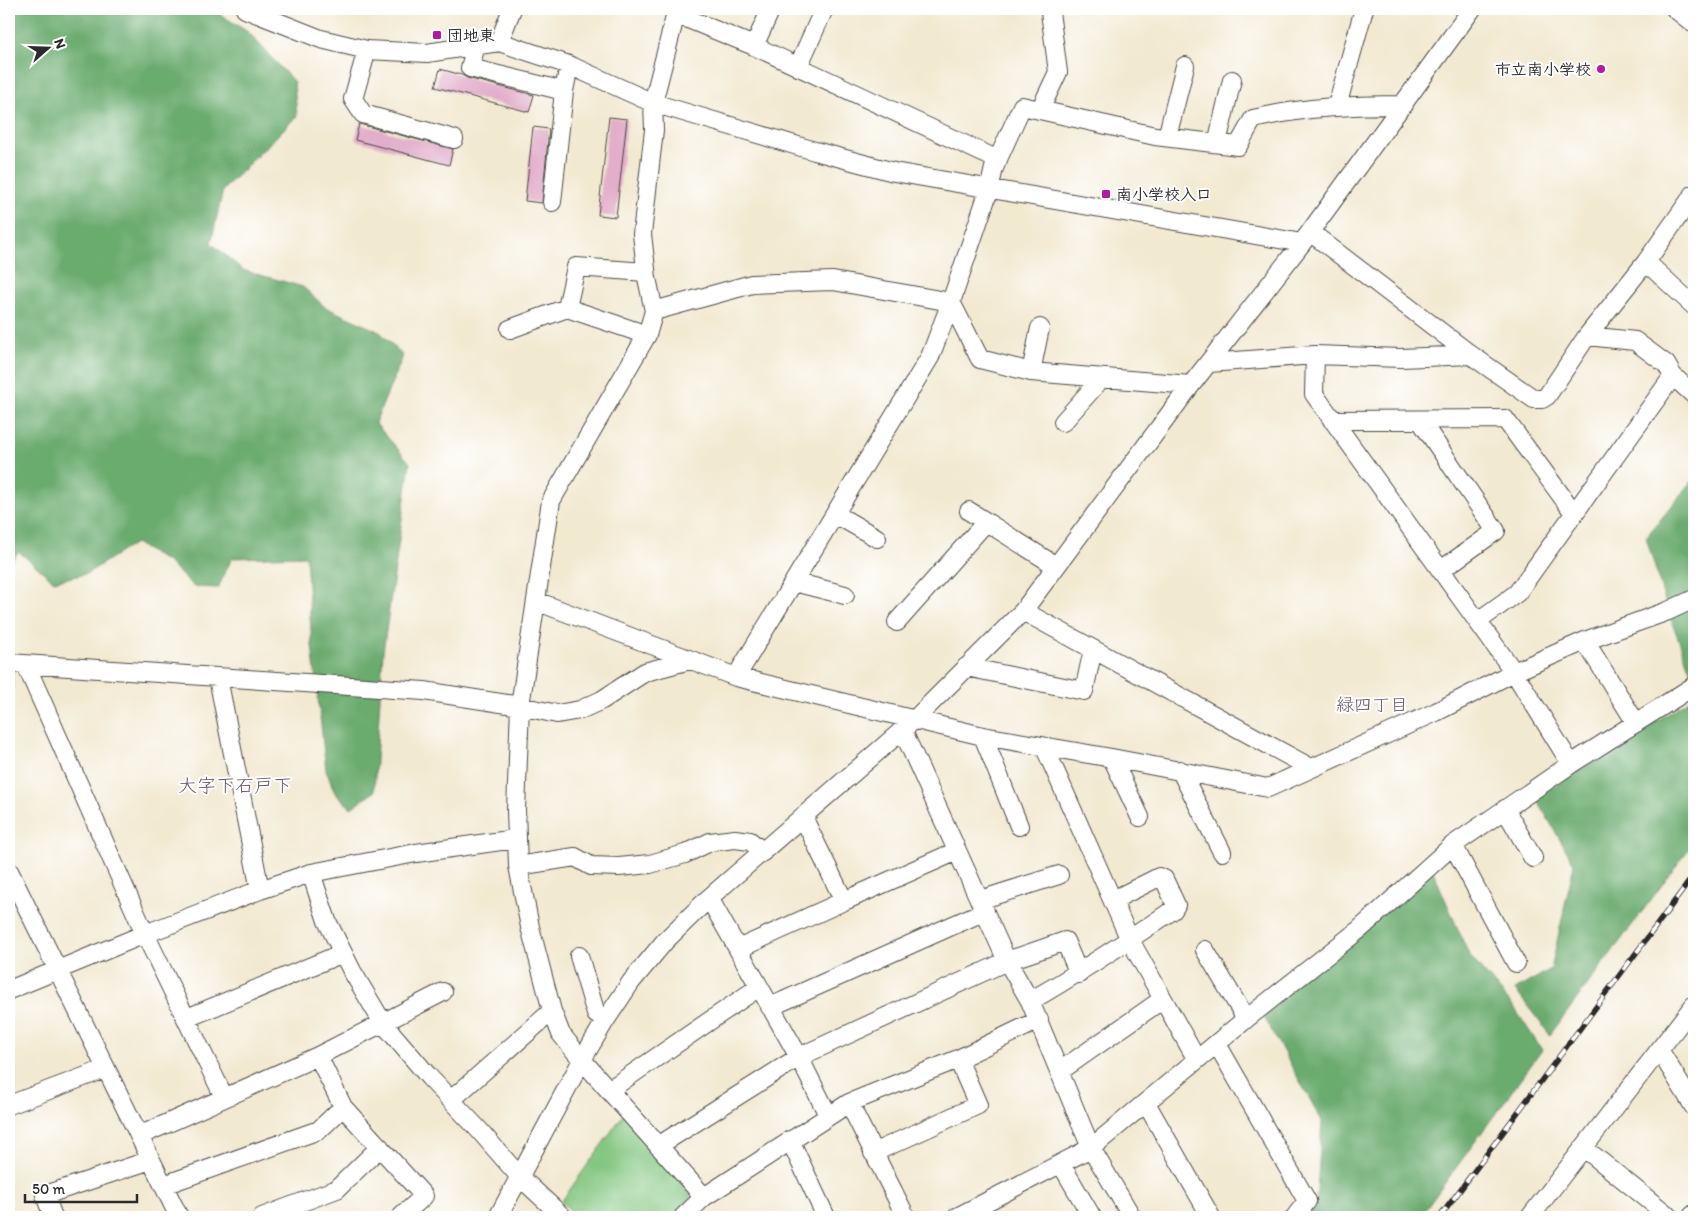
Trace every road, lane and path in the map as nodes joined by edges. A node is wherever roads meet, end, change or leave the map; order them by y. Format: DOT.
graph roads {
  1 [pos="512,9"];
  2 [pos="771,9"];
  3 [pos="824,9"];
  4 [pos="1051,9"];
  5 [pos="1364,9"];
  6 [pos="1472,9"];
  7 [pos="1675,9"];
  8 [pos="251,10"];
  9 [pos="676,11"];
  10 [pos="1694,24"];
  11 [pos="499,42"];
  12 [pos="476,44"];
  13 [pos="754,46"];
  14 [pos="367,50"];
  15 [pos="569,65"];
  16 [pos="1184,66"];
  17 [pos="798,67"];
  18 [pos="1232,80"];
  19 [pos="564,91"];
  20 [pos="653,104"];
  21 [pos="1404,104"];
  22 [pos="1337,106"];
  23 [pos="1040,110"];
  24 [pos="1166,137"];
  25 [pos="454,138"];
  26 [pos="1218,143"];
  27 [pos="998,160"];
  28 [pos="989,190"];
  29 [pos="1694,194"];
  30 [pos="552,202"];
  31 [pos="1306,238"];
  32 [pos="1646,262"];
  33 [pos="646,272"];
  34 [pos="951,302"];
  35 [pos="1694,306"];
  36 [pos="567,308"];
  37 [pos="654,311"];
  38 [pos="1040,328"];
  39 [pos="510,329"];
  40 [pos="647,336"];
  41 [pos="1587,336"];
  42 [pos="1315,355"];
  43 [pos="1472,355"];
  44 [pos="1209,363"];
  45 [pos="1031,372"];
  46 [pos="1673,376"];
  47 [pos="1101,379"];
  48 [pos="1190,385"];
  49 [pos="1694,395"];
  50 [pos="1332,420"];
  51 [pos="1420,420"];
  52 [pos="1063,422"];
  53 [pos="969,511"];
  54 [pos="1574,513"];
  55 [pos="835,514"];
  56 [pos="986,522"];
  57 [pos="877,538"];
  58 [pos="1056,566"];
  59 [pos="1441,570"];
  60 [pos="794,582"];
  61 [pos="845,595"];
  62 [pos="1694,599"];
  63 [pos="536,601"];
  64 [pos="1022,611"];
  65 [pos="1478,621"];
  66 [pos="897,622"];
  67 [pos="1584,641"];
  68 [pos="1093,649"];
  69 [pos="690,660"];
  70 [pos="17,664"];
  71 [pos="966,667"];
  72 [pos="1514,672"];
  73 [pos="736,677"];
  74 [pos="218,678"];
  75 [pos="1694,686"];
  76 [pos="520,706"];
  77 [pos="1636,723"];
  78 [pos="908,724"];
  79 [pos="983,736"];
  80 [pos="1045,748"];
  81 [pos="1112,758"];
  82 [pos="1571,764"];
  83 [pos="1311,768"];
  84 [pos="1180,770"];
  85 [pos="1505,809"];
  86 [pos="803,817"];
  87 [pos="1140,817"];
  88 [pos="1019,826"];
  89 [pos="516,839"];
  90 [pos="1453,845"];
  91 [pos="958,851"];
  92 [pos="763,852"];
  93 [pos="1222,852"];
  94 [pos="1533,858"];
  95 [pos="518,866"];
  96 [pos="9,871"];
  97 [pos="311,873"];
  98 [pos="1059,875"];
  99 [pos="260,890"];
  100 [pos="709,898"];
  101 [pos="1113,900"];
  102 [pos="844,901"];
  103 [pos="982,905"];
  104 [pos="145,934"];
  105 [pos="1130,940"];
  106 [pos="738,949"];
  107 [pos="1205,950"];
  108 [pos="343,953"];
  109 [pos="579,956"];
  110 [pos="1008,961"];
  111 [pos="1516,963"];
  112 [pos="57,970"];
  113 [pos="1079,974"];
  114 [pos="759,987"];
  115 [pos="9,990"];
  116 [pos="443,992"];
  117 [pos="1163,1000"];
  118 [pos="1030,1001"];
  119 [pos="770,1006"];
  120 [pos="552,1011"];
  121 [pos="1692,1017"];
  122 [pos="187,1018"];
  123 [pos="1246,1019"];
  124 [pos="1039,1020"];
  125 [pos="604,1021"];
  126 [pos="383,1023"];
  127 [pos="1217,1044"];
  128 [pos="1660,1051"];
  129 [pos="318,1056"];
  130 [pos="799,1057"];
  131 [pos="958,1059"];
  132 [pos="582,1060"];
  133 [pos="1198,1060"];
  134 [pos="105,1069"];
  135 [pos="1060,1071"];
  136 [pos="609,1090"];
  137 [pos="224,1097"];
  138 [pos="451,1100"];
  139 [pos="849,1103"];
  140 [pos="1146,1103"];
  141 [pos="9,1105"];
  142 [pos="343,1107"];
  143 [pos="1694,1108"];
  144 [pos="828,1115"];
  145 [pos="139,1136"];
  146 [pos="790,1140"];
  147 [pos="658,1146"];
  148 [pos="380,1147"];
  149 [pos="1091,1148"];
  150 [pos="1584,1148"];
  151 [pos="873,1153"];
  152 [pos="151,1160"];
  153 [pos="1061,1164"];
  154 [pos="520,1177"];
  155 [pos="164,1186"];
  156 [pos="704,1197"];
  157 [pos="1694,1214"];
  158 [pos="53,1217"];
  159 [pos="179,1217"];
  160 [pos="262,1217"];
  161 [pos="401,1217"];
  162 [pos="498,1217"];
  163 [pos="563,1217"];
  164 [pos="683,1217"];
  165 [pos="826,1217"];
  166 [pos="906,1217"];
  167 [pos="957,1217"];
  168 [pos="1092,1217"];
  169 [pos="1132,1217"];
  170 [pos="1211,1217"];
  171 [pos="1295,1217"];
  172 [pos="1530,1217"];
  173 [pos="1670,1217"];
  174 [pos="1691,1217"];
  1 -- 11 [label="street"];
  2 -- 13 [label="street"];
  3 -- 17 [label="street"];
  4 -- 23 [label="street"];
  5 -- 22 [label="street"];
  6 -- 21 [label="street"];
  7 -- 10 [label="street"];
  8 -- 14 [label="street"];
  9 -- 13 [label="street"];
  9 -- 20 [label="street"];
  11 -- 12 [label="street"];
  11 -- 15 [label="street"];
  12 -- 14 [label="street"];
  12 -- 19 [label="street"];
  13 -- 17 [label="street"];
  14 -- 25 [label="street"];
  15 -- 19 [label="street"];
  15 -- 20 [label="street"];
  16 -- 24 [label="street"];
  17 -- 27 [label="street"];
  18 -- 26 [label="street"];
  19 -- 30 [label="street"];
  20 -- 28 [label="street"];
  20 -- 33 [label="street"];
  21 -- 22 [label="street"];
  21 -- 31 [label="street"];
  22 -- 26 [label="street"];
  23 -- 24 [label="street"];
  23 -- 27 [label="street"];
  24 -- 26 [label="street"];
  27 -- 28 [label="street"];
  28 -- 31 [label="street"];
  28 -- 34 [label="street"];
  29 -- 32 [label="street"];
  31 -- 43 [label="street"];
  31 -- 44 [label="street"];
  32 -- 35 [label="street"];
  32 -- 41 [label="street"];
  33 -- 36 [label="street"];
  33 -- 37 [label="street"];
  34 -- 37 [label="street"];
  34 -- 45 [label="street"];
  34 -- 55 [label="street"];
  36 -- 39 [label="street"];
  36 -- 40 [label="street"];
  37 -- 40 [label="street"];
  38 -- 45 [label="street"];
  40 -- 63 [label="street"];
  41 -- 43 [label="street"];
  41 -- 46 [label="street"];
  42 -- 43 [label="street"];
  42 -- 44 [label="street"];
  42 -- 50 [label="street"];
  44 -- 48 [label="street"];
  45 -- 47 [label="street"];
  46 -- 49 [label="street"];
  46 -- 54 [label="street"];
  47 -- 48 [label="street"];
  47 -- 52 [label="street"];
  48 -- 58 [label="street"];
  50 -- 51 [label="street"];
  50 -- 59 [label="street"];
  51 -- 54 [label="street"];
  51 -- 59 [label="street"];
  53 -- 56 [label="street"];
  54 -- 65 [label="street"];
  55 -- 57 [label="street"];
  55 -- 60 [label="street"];
  56 -- 58 [label="street"];
  56 -- 66 [label="street"];
  58 -- 64 [label="street"];
  59 -- 65 [label="street"];
  60 -- 61 [label="street"];
  60 -- 73 [label="street"];
  62 -- 67 [label="street"];
  63 -- 69 [label="street"];
  63 -- 76 [label="street"];
  64 -- 68 [label="street"];
  64 -- 71 [label="street"];
  65 -- 72 [label="street"];
  67 -- 72 [label="street"];
  67 -- 77 [label="street"];
  68 -- 71 [label="street"];
  68 -- 83 [label="street"];
  69 -- 73 [label="street"];
  69 -- 76 [label="street"];
  70 -- 74 [label="street"];
  70 -- 104 [label="street"];
  71 -- 78 [label="street"];
  72 -- 82 [label="street"];
  72 -- 83 [label="street"];
  73 -- 78 [label="street"];
  74 -- 76 [label="street"];
  74 -- 99 [label="street"];
  75 -- 77 [label="street"];
  76 -- 89 [label="street"];
  77 -- 82 [label="street"];
  78 -- 79 [label="street"];
  78 -- 86 [label="street"];
  78 -- 91 [label="street"];
  79 -- 80 [label="street"];
  79 -- 88 [label="street"];
  80 -- 81 [label="street"];
  80 -- 101 [label="street"];
  81 -- 84 [label="street"];
  81 -- 87 [label="street"];
  82 -- 85 [label="street"];
  83 -- 84 [label="street"];
  84 -- 93 [label="street"];
  85 -- 90 [label="street"];
  85 -- 94 [label="street"];
  86 -- 92 [label="street"];
  86 -- 102 [label="street"];
  89 -- 95 [label="street"];
  89 -- 97 [label="street"];
  90 -- 111 [label="street"];
  90 -- 123 [label="street"];
  91 -- 102 [label="street"];
  91 -- 103 [label="street"];
  92 -- 95 [label="street"];
  92 -- 100 [label="street"];
  95 -- 120 [label="street"];
  96 -- 112 [label="street"];
  97 -- 99 [label="street"];
  97 -- 108 [label="street"];
  98 -- 103 [label="street"];
  99 -- 104 [label="street"];
  100 -- 106 [label="street"];
  100 -- 125 [label="street"];
  101 -- 105 [label="street"];
  101 -- 105 [label="street"];
  102 -- 106 [label="street"];
  103 -- 110 [label="street"];
  103 -- 119 [label="street"];
  104 -- 112 [label="street"];
  104 -- 122 [label="street"];
  105 -- 113 [label="street"];
  105 -- 117 [label="street"];
  106 -- 114 [label="street"];
  107 -- 123 [label="street"];
  108 -- 122 [label="street"];
  108 -- 126 [label="street"];
  109 -- 125 [label="street"];
  110 -- 113 [label="street"];
  110 -- 118 [label="street"];
  110 -- 130 [label="street"];
  112 -- 115 [label="street"];
  112 -- 134 [label="street"];
  113 -- 118 [label="street"];
  114 -- 119 [label="street"];
  114 -- 136 [label="street"];
  116 -- 126 [label="street"];
  117 -- 133 [label="street"];
  117 -- 135 [label="street"];
  118 -- 124 [label="street"];
  119 -- 130 [label="street"];
  120 -- 132 [label="street"];
  120 -- 138 [label="street"];
  121 -- 128 [label="street"];
  122 -- 137 [label="street"];
  123 -- 127 [label="street"];
  124 -- 131 [label="street"];
  124 -- 135 [label="street"];
  125 -- 132 [label="street"];
  126 -- 129 [label="street"];
  126 -- 138 [label="street"];
  127 -- 133 [label="street"];
  127 -- 171 [label="street"];
  128 -- 143 [label="street"];
  128 -- 150 [label="street"];
  129 -- 137 [label="street"];
  129 -- 142 [label="street"];
  130 -- 144 [label="street"];
  130 -- 147 [label="street"];
  131 -- 139 [label="street"];
  131 -- 151 [label="street"];
  132 -- 136 [label="street"];
  132 -- 154 [label="street"];
  133 -- 140 [label="street"];
  134 -- 141 [label="street"];
  134 -- 145 [label="street"];
  135 -- 149 [label="street"];
  136 -- 147 [label="street"];
  137 -- 145 [label="street"];
  138 -- 154 [label="street"];
  139 -- 144 [label="street"];
  139 -- 151 [label="street"];
  140 -- 149 [label="street"];
  140 -- 170 [label="street"];
  142 -- 148 [label="street"];
  142 -- 155 [label="street"];
  144 -- 146 [label="street"];
  145 -- 152 [label="street"];
  146 -- 156 [label="street"];
  146 -- 165 [label="street"];
  147 -- 156 [label="street"];
  148 -- 160 [label="street"];
  148 -- 161 [label="street"];
  149 -- 153 [label="street"];
  149 -- 169 [label="street"];
  150 -- 172 [label="street"];
  150 -- 173 [label="street"];
  151 -- 166 [label="street"];
  152 -- 155 [label="street"];
  152 -- 158 [label="street"];
  153 -- 167 [label="street"];
  153 -- 168 [label="street"];
  154 -- 162 [label="street"];
  154 -- 163 [label="street"];
  155 -- 159 [label="street"];
  156 -- 164 [label="street"];
  157 -- 174 [label="street"];
}
